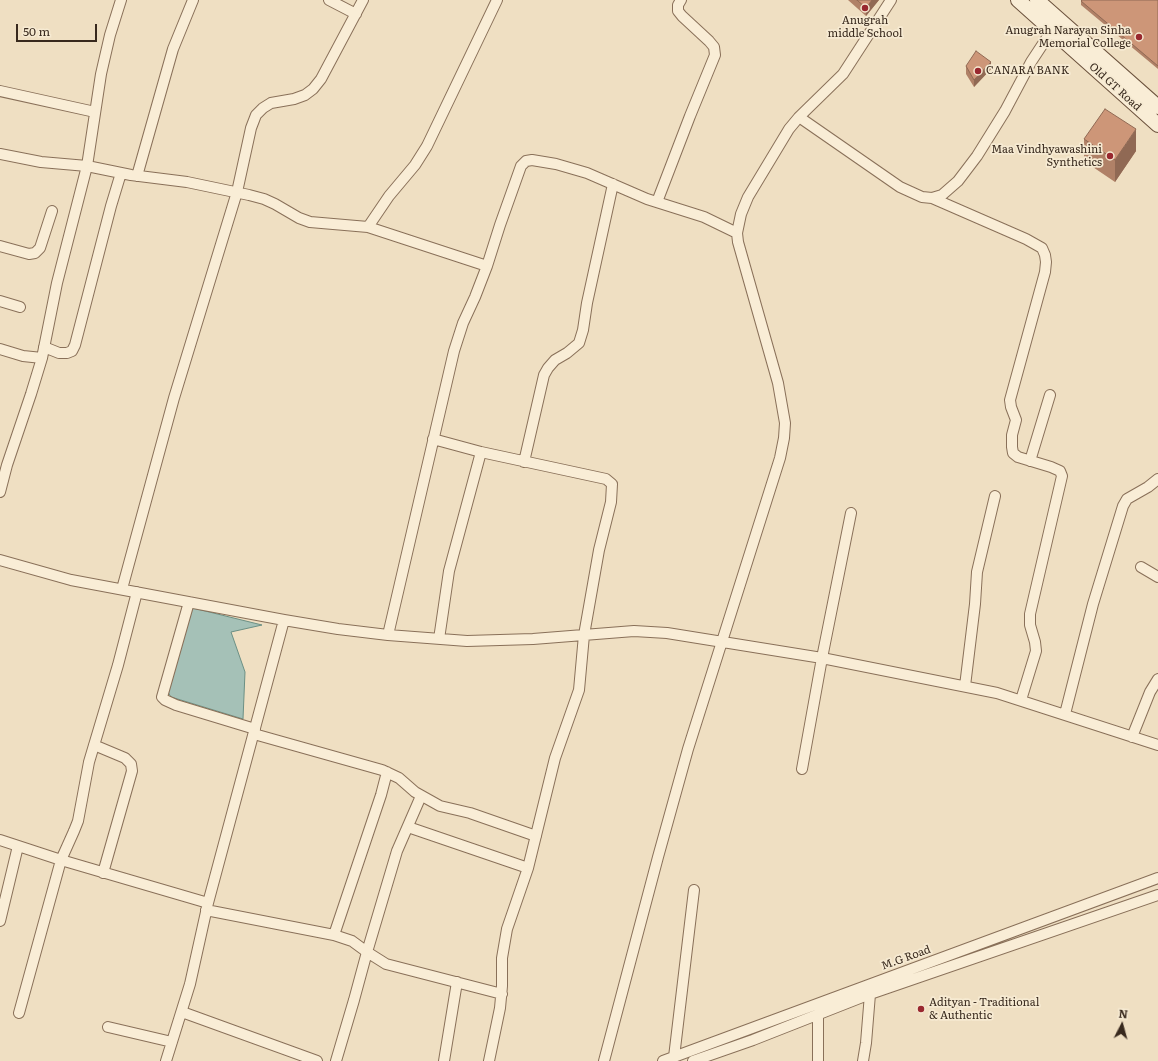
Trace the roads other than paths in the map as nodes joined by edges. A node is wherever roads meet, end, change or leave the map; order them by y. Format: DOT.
graph roads {
  1 [pos="121,0"];
  2 [pos="193,0"];
  3 [pos="329,0"];
  4 [pos="363,0"];
  5 [pos="497,0"];
  6 [pos="681,0"];
  7 [pos="891,0"];
  8 [pos="1018,0"];
  9 [pos="1037,0"];
  10 [pos="356,14"];
  11 [pos="1052,30"];
  12 [pos="0,91"];
  13 [pos="1158,107"];
  14 [pos="95,112"];
  15 [pos="799,117"];
  16 [pos="1158,125"];
  17 [pos="0,154"];
  18 [pos="87,166"];
  19 [pos="121,173"];
  20 [pos="136,176"];
  21 [pos="613,184"];
  22 [pos="237,192"];
  23 [pos="932,198"];
  24 [pos="657,202"];
  25 [pos="52,211"];
  26 [pos="368,227"];
  27 [pos="737,233"];
  28 [pos="0,246"];
  29 [pos="487,266"];
  30 [pos="0,301"];
  31 [pos="20,307"];
  32 [pos="44,348"];
  33 [pos="0,349"];
  34 [pos="42,358"];
  35 [pos="1050,395"];
  36 [pos="433,439"];
  37 [pos="482,452"];
  38 [pos="1030,461"];
  39 [pos="524,462"];
  40 [pos="1158,479"];
  41 [pos="0,492"];
  42 [pos="995,496"];
  43 [pos="851,513"];
  44 [pos="0,560"];
  45 [pos="1141,567"];
  46 [pos="1158,577"];
  47 [pos="122,589"];
  48 [pos="138,592"];
  49 [pos="189,602"];
  50 [pos="284,620"];
  51 [pos="388,635"];
  52 [pos="584,635"];
  53 [pos="439,639"];
  54 [pos="721,641"];
  55 [pos="822,658"];
  56 [pos="1158,679"];
  57 [pos="965,686"];
  58 [pos="1021,700"];
  59 [pos="1064,714"];
  60 [pos="254,732"];
  61 [pos="1132,737"];
  62 [pos="94,745"];
  63 [pos="1158,745"];
  64 [pos="802,769"];
  65 [pos="387,772"];
  66 [pos="421,796"];
  67 [pos="408,827"];
  68 [pos="536,836"];
  69 [pos="0,840"];
  70 [pos="18,846"];
  71 [pos="61,860"];
  72 [pos="528,868"];
  73 [pos="103,872"];
  74 [pos="1158,878"];
  75 [pos="694,890"];
  76 [pos="1158,895"];
  77 [pos="207,907"];
  78 [pos="0,921"];
  79 [pos="334,935"];
  80 [pos="367,952"];
  81 [pos="457,982"];
  82 [pos="502,994"];
  83 [pos="870,994"];
  84 [pos="182,1012"];
  85 [pos="19,1013"];
  86 [pos="818,1014"];
  87 [pos="776,1019"];
  88 [pos="108,1027"];
  89 [pos="780,1029"];
  90 [pos="172,1042"];
  91 [pos="674,1057"];
  92 [pos="166,1061"];
  93 [pos="317,1061"];
  94 [pos="336,1061"];
  95 [pos="444,1061"];
  96 [pos="489,1061"];
  97 [pos="604,1061"];
  98 [pos="663,1061"];
  99 [pos="693,1061"];
  100 [pos="818,1061"];
  101 [pos="863,1061"];
  1 -- 14 [label="street"];
  2 -- 20 [label="street"];
  3 -- 10 [label="street"];
  4 -- 10 [label="street"];
  5 -- 26 [label="street"];
  6 -- 24 [label="street"];
  7 -- 15 [label="street"];
  8 -- 11 [label="main road, Old GT Road"];
  9 -- 13 [label="main road, Old GT Road"];
  10 -- 22 [label="street"];
  11 -- 16 [label="main road, Old GT Road"];
  11 -- 23 [label="street"];
  12 -- 14 [label="street"];
  14 -- 18 [label="street"];
  15 -- 23 [label="street"];
  15 -- 27 [label="street"];
  17 -- 18 [label="street"];
  18 -- 19 [label="street"];
  18 -- 32 [label="street"];
  19 -- 20 [label="street"];
  19 -- 32 [label="street"];
  20 -- 22 [label="street"];
  21 -- 24 [label="street"];
  21 -- 29 [label="street"];
  21 -- 39 [label="street"];
  22 -- 26 [label="street"];
  22 -- 47 [label="street"];
  23 -- 38 [label="street"];
  24 -- 27 [label="street"];
  25 -- 28 [label="street"];
  26 -- 29 [label="street"];
  27 -- 54 [label="street"];
  29 -- 36 [label="street"];
  30 -- 31 [label="street"];
  32 -- 34 [label="street"];
  33 -- 34 [label="street"];
  34 -- 41 [label="street"];
  35 -- 38 [label="street"];
  36 -- 37 [label="street"];
  36 -- 51 [label="street"];
  37 -- 39 [label="street"];
  37 -- 53 [label="street"];
  38 -- 58 [label="street"];
  39 -- 52 [label="street"];
  40 -- 59 [label="street"];
  42 -- 57 [label="street"];
  43 -- 55 [label="street"];
  44 -- 47 [label="street"];
  45 -- 46 [label="street"];
  47 -- 48 [label="street"];
  48 -- 49 [label="street"];
  48 -- 62 [label="street"];
  49 -- 50 [label="street"];
  49 -- 60 [label="street"];
  50 -- 51 [label="street"];
  50 -- 60 [label="street"];
  51 -- 53 [label="street"];
  52 -- 53 [label="street"];
  52 -- 54 [label="street"];
  52 -- 68 [label="street"];
  54 -- 55 [label="street"];
  54 -- 97 [label="street"];
  55 -- 57 [label="street"];
  55 -- 64 [label="street"];
  56 -- 61 [label="street"];
  57 -- 58 [label="street"];
  58 -- 59 [label="street"];
  59 -- 61 [label="street"];
  60 -- 65 [label="street"];
  60 -- 77 [label="street"];
  61 -- 63 [label="street"];
  62 -- 71 [label="street"];
  62 -- 73 [label="street"];
  65 -- 66 [label="street"];
  65 -- 79 [label="street"];
  66 -- 67 [label="street"];
  66 -- 68 [label="street"];
  67 -- 72 [label="street"];
  67 -- 80 [label="street"];
  68 -- 72 [label="street"];
  69 -- 70 [label="street"];
  70 -- 71 [label="street"];
  70 -- 78 [label="street"];
  71 -- 73 [label="street"];
  71 -- 85 [label="street"];
  72 -- 82 [label="street"];
  73 -- 77 [label="street"];
  74 -- 87 [label="street, M.G Road"];
  75 -- 91 [label="street"];
  76 -- 83 [label="street, M.G Road"];
  77 -- 79 [label="street"];
  77 -- 84 [label="street"];
  79 -- 80 [label="street"];
  80 -- 81 [label="street"];
  80 -- 94 [label="street"];
  81 -- 82 [label="street"];
  81 -- 95 [label="street"];
  82 -- 96 [label="street"];
  83 -- 86 [label="street, M.G Road"];
  83 -- 101 [label="street"];
  84 -- 90 [label="street"];
  84 -- 93 [label="street"];
  86 -- 89 [label="street, M.G Road"];
  86 -- 100 [label="street"];
  87 -- 89 [label="street"];
  87 -- 91 [label="street, M.G Road"];
  88 -- 90 [label="street"];
  89 -- 99 [label="street, M.G Road"];
  90 -- 92 [label="street"];
  91 -- 98 [label="street, M.G Road"];
}
